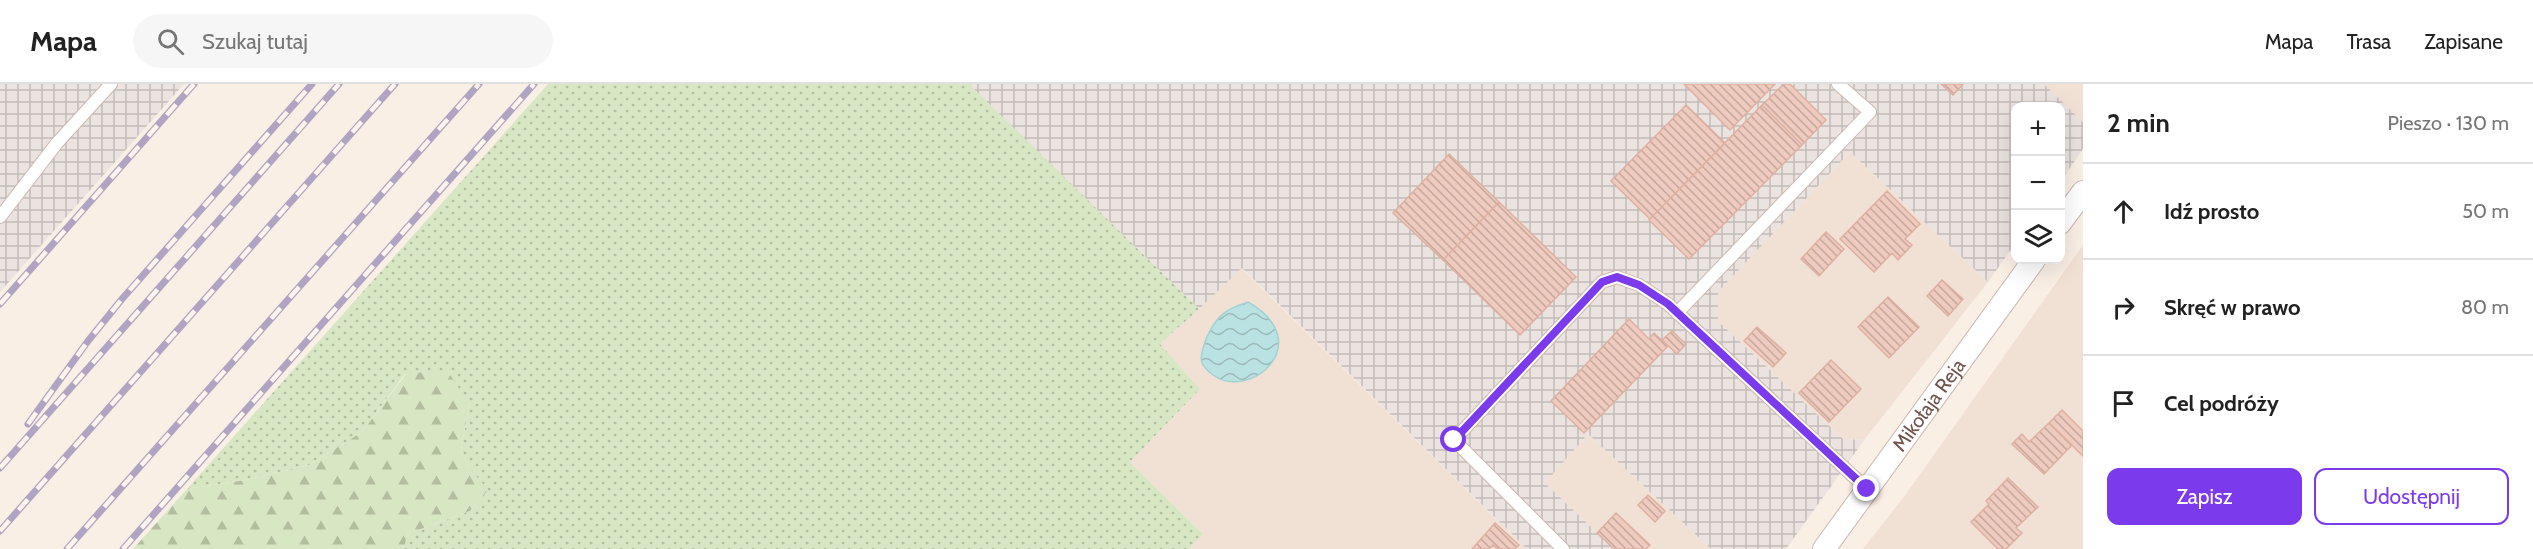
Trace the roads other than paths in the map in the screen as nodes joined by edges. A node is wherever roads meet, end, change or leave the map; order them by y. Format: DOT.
graph roads {
  1 [pos="111,84"];
  2 [pos="1838,84"];
  3 [pos="2083,192"];
  4 [pos="0,217"];
  5 [pos="2065,217"];
  6 [pos="2031,264"];
  7 [pos="1677,313"];
  8 [pos="1867,489"];
  9 [pos="1563,549"];
  10 [pos="1824,549"];
  1 -- 4 [label="lane"];
  2 -- 7 [label="lane"];
  3 -- 5 [label="street"];
  6 -- 8 [label="street, Mikołaja Reja"];
  7 -- 8 [label="lane"];
  7 -- 9 [label="lane"];
  8 -- 10 [label="street, Mikołaja Reja"];
}
